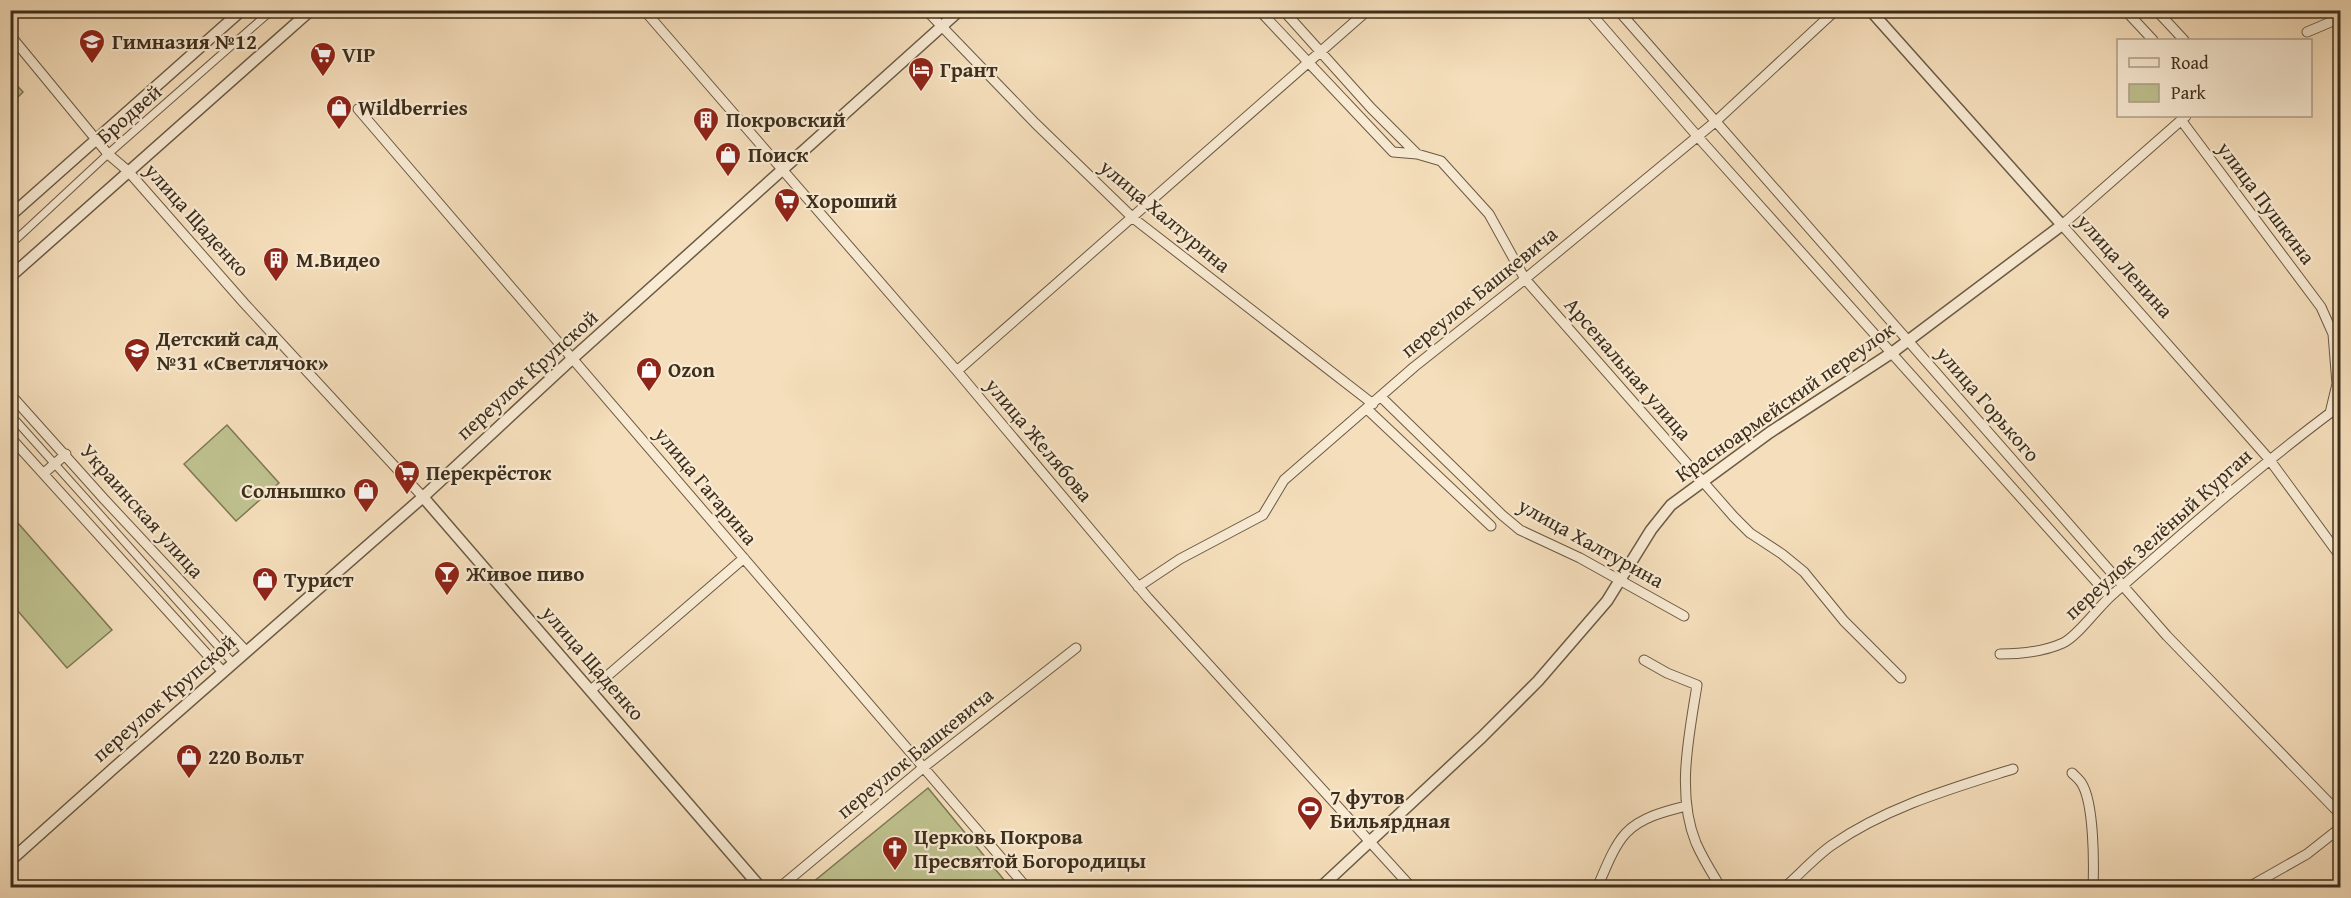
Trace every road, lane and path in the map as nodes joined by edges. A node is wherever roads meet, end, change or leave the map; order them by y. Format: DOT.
graph roads {
  1 [pos="242,10"];
  2 [pos="272,10"];
  3 [pos="311,10"];
  4 [pos="644,10"];
  5 [pos="926,10"];
  6 [pos="960,10"];
  7 [pos="1259,10"];
  8 [pos="1283,10"];
  9 [pos="1368,10"];
  10 [pos="1588,10"];
  11 [pos="1618,10"];
  12 [pos="1836,10"];
  13 [pos="1870,10"];
  14 [pos="2125,10"];
  15 [pos="2156,10"];
  16 [pos="2340,18"];
  17 [pos="942,27"];
  18 [pos="2307,32"];
  19 [pos="10,36"];
  20 [pos="2152,39"];
  21 [pos="2183,39"];
  22 [pos="1320,52"];
  23 [pos="1308,64"];
  24 [pos="358,108"];
  25 [pos="2183,118"];
  26 [pos="1715,122"];
  27 [pos="1698,137"];
  28 [pos="97,140"];
  29 [pos="108,154"];
  30 [pos="1417,154"];
  31 [pos="783,170"];
  32 [pos="128,171"];
  33 [pos="10,216"];
  34 [pos="1133,218"];
  35 [pos="2062,225"];
  36 [pos="10,245"];
  37 [pos="10,277"];
  38 [pos="1525,279"];
  39 [pos="1908,340"];
  40 [pos="1893,352"];
  41 [pos="573,358"];
  42 [pos="957,370"];
  43 [pos="10,394"];
  44 [pos="1381,397"];
  45 [pos="1370,406"];
  46 [pos="10,414"];
  47 [pos="2330,414"];
  48 [pos="10,437"];
  49 [pos="66,454"];
  50 [pos="2270,459"];
  51 [pos="56,463"];
  52 [pos="44,473"];
  53 [pos="1703,480"];
  54 [pos="423,497"];
  55 [pos="1491,526"];
  56 [pos="2340,556"];
  57 [pos="744,558"];
  58 [pos="1621,580"];
  59 [pos="2123,586"];
  60 [pos="1138,587"];
  61 [pos="2110,597"];
  62 [pos="1684,616"];
  63 [pos="1076,648"];
  64 [pos="246,651"];
  65 [pos="2000,654"];
  66 [pos="1644,660"];
  67 [pos="233,663"];
  68 [pos="223,672"];
  69 [pos="1901,678"];
  70 [pos="591,690"];
  71 [pos="924,767"];
  72 [pos="2013,769"];
  73 [pos="2072,773"];
  74 [pos="1686,806"];
  75 [pos="2340,814"];
  76 [pos="2340,828"];
  77 [pos="1371,841"];
  78 [pos="10,861"];
  79 [pos="761,888"];
  80 [pos="779,888"];
  81 [pos="1027,888"];
  82 [pos="1320,888"];
  83 [pos="1412,888"];
  84 [pos="1597,888"];
  85 [pos="1721,888"];
  86 [pos="1784,888"];
  87 [pos="2093,888"];
  88 [pos="2247,888"];
  1 -- 28 [label="street"];
  2 -- 29 [label="street, Бродвей"];
  3 -- 32 [label="street"];
  4 -- 31 [label="street, улица Желябова"];
  5 -- 17 [label="street, улица Халтурина"];
  6 -- 17 [label="street, переулок Крупской"];
  7 -- 23 [label="street, Арсенальная улица"];
  8 -- 22 [label="street, Арсенальная улица"];
  9 -- 22 [label="street"];
  10 -- 27 [label="street, улица Горького"];
  11 -- 26 [label="street, улица Горького"];
  12 -- 26 [label="street, переулок Башкевича"];
  13 -- 35 [label="street, улица Ленина"];
  14 -- 20 [label="street"];
  15 -- 21 [label="street"];
  16 -- 18 [label="street"];
  17 -- 31 [label="street, переулок Крупской"];
  17 -- 34 [label="street, улица Халтурина"];
  19 -- 28 [label="street, улица Щаденко"];
  22 -- 23 [label="street"];
  22 -- 30 [label="street, Арсенальная улица"];
  23 -- 30 [label="street, Арсенальная улица"];
  23 -- 34 [label="street"];
  24 -- 41 [label="street, улица Гагарина"];
  25 -- 35 [label="street, Красноармейский переулок"];
  25 -- 47 [label="street, улица Пушкина"];
  26 -- 27 [label="street, переулок Башкевича"];
  26 -- 39 [label="street, улица Горького"];
  27 -- 38 [label="street, переулок Башкевича"];
  27 -- 40 [label="street, улица Горького"];
  28 -- 29 [label="street, улица Щаденко"];
  28 -- 33 [label="street"];
  29 -- 32 [label="street, улица Щаденко"];
  29 -- 36 [label="street, Бродвей"];
  30 -- 38 [label="street, Арсенальная улица"];
  31 -- 41 [label="street, переулок Крупской"];
  31 -- 42 [label="street, улица Желябова"];
  32 -- 37 [label="street"];
  32 -- 54 [label="street, улица Щаденко"];
  34 -- 42 [label="street"];
  34 -- 45 [label="street, улица Халтурина"];
  35 -- 39 [label="street, Красноармейский переулок"];
  35 -- 50 [label="street, улица Ленина"];
  38 -- 44 [label="street, переулок Башкевича"];
  38 -- 53 [label="street, Арсенальная улица"];
  39 -- 40 [label="street, Красноармейский переулок"];
  39 -- 59 [label="street, улица Горького"];
  40 -- 53 [label="street, Красноармейский переулок"];
  40 -- 61 [label="street, улица Горького"];
  41 -- 54 [label="street, переулок Крупской"];
  41 -- 57 [label="street, улица Гагарина"];
  42 -- 60 [label="street, улица Желябова"];
  43 -- 49 [label="street, Украинская улица"];
  44 -- 45 [label="street, переулок Башкевича"];
  44 -- 58 [label="street, улица Халтурина"];
  45 -- 55 [label="street, улица Халтурина"];
  45 -- 60 [label="street, переулок Башкевича"];
  46 -- 51 [label="street"];
  47 -- 50 [label="street, переулок Зелёный Курган"];
  48 -- 52 [label="street"];
  49 -- 51 [label="street"];
  49 -- 64 [label="street, Украинская улица"];
  50 -- 56 [label="street, улица Ленина"];
  50 -- 59 [label="street, переулок Зелёный Курган"];
  51 -- 52 [label="street"];
  51 -- 67 [label="street"];
  52 -- 68 [label="street"];
  53 -- 58 [label="street, Красноармейский переулок"];
  53 -- 69 [label="street, Арсенальная улица"];
  54 -- 64 [label="street, переулок Крупской"];
  54 -- 70 [label="street, улица Щаденко"];
  57 -- 70 [label="street"];
  57 -- 71 [label="street, улица Гагарина"];
  58 -- 62 [label="street, улица Халтурина"];
  58 -- 77 [label="street, Красноармейский переулок"];
  59 -- 61 [label="street, переулок Зелёный Курган"];
  59 -- 75 [label="street, улица Горького"];
  60 -- 77 [label="street, улица Желябова"];
  61 -- 65 [label="street, переулок Зелёный Курган"];
  63 -- 71 [label="street, переулок Башкевича"];
  64 -- 67 [label="street, переулок Крупской"];
  66 -- 74 [label="street"];
  67 -- 68 [label="street, переулок Крупской"];
  68 -- 78 [label="street, переулок Крупской"];
  70 -- 79 [label="street, улица Щаденко"];
  71 -- 80 [label="street, переулок Башкевича"];
  71 -- 81 [label="street, улица Гагарина"];
  72 -- 86 [label="street"];
  73 -- 87 [label="street"];
  74 -- 84 [label="street"];
  74 -- 85 [label="street"];
  76 -- 88 [label="street"];
  77 -- 82 [label="street, Красноармейский переулок"];
  77 -- 83 [label="street, улица Желябова"];
}
